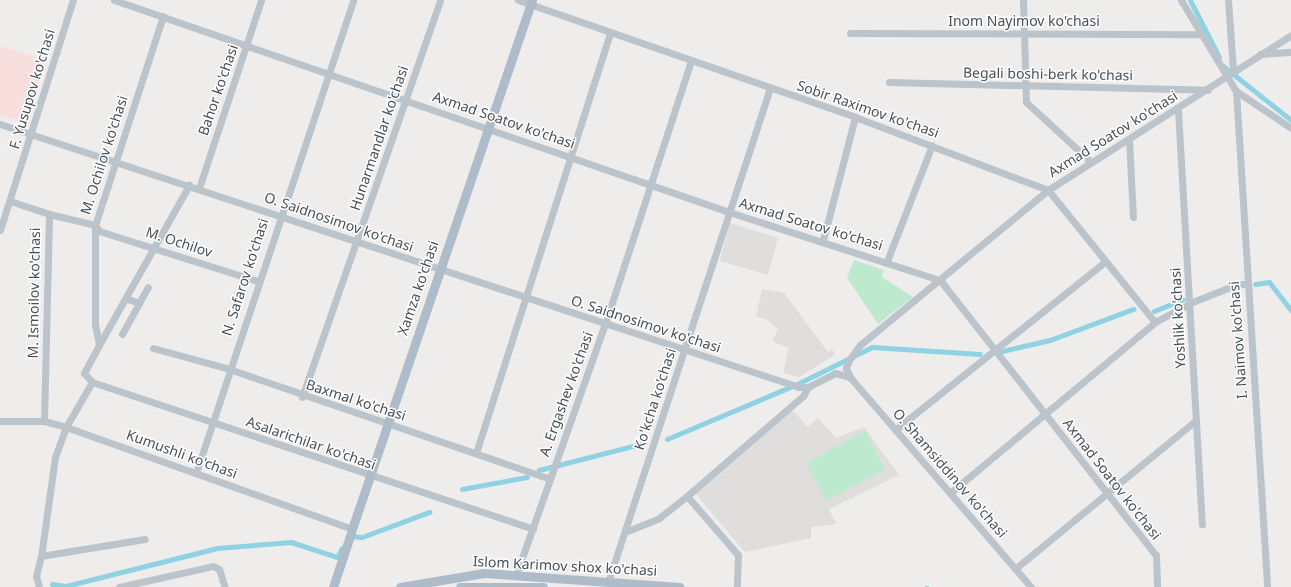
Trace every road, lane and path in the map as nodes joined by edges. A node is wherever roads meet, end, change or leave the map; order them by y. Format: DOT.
graph roads {
  1 [pos="73,0"];
  2 [pos="114,0"];
  3 [pos="261,0"];
  4 [pos="353,0"];
  5 [pos="440,0"];
  6 [pos="518,0"];
  7 [pos="1023,0"];
  8 [pos="1180,0"];
  9 [pos="1228,0"];
  10 [pos="532,2"];
  11 [pos="163,16"];
  12 [pos="610,32"];
  13 [pos="850,33"];
  14 [pos="1024,34"];
  15 [pos="1198,34"];
  16 [pos="1291,35"];
  17 [pos="247,46"];
  18 [pos="1291,52"];
  19 [pos="1260,54"];
  20 [pos="691,61"];
  21 [pos="326,72"];
  22 [pos="1229,73"];
  23 [pos="889,82"];
  24 [pos="1025,87"];
  25 [pos="770,88"];
  26 [pos="1208,90"];
  27 [pos="1236,91"];
  28 [pos="406,99"];
  29 [pos="1178,110"];
  30 [pos="855,117"];
  31 [pos="0,124"];
  32 [pos="489,128"];
  33 [pos="1291,128"];
  34 [pos="32,134"];
  35 [pos="1129,139"];
  36 [pos="932,145"];
  37 [pos="572,157"];
  38 [pos="115,162"];
  39 [pos="1091,162"];
  40 [pos="651,183"];
  41 [pos="189,185"];
  42 [pos="199,188"];
  43 [pos="1048,190"];
  44 [pos="10,201"];
  45 [pos="729,212"];
  46 [pos="49,214"];
  47 [pos="279,215"];
  48 [pos="1133,216"];
  49 [pos="95,225"];
  50 [pos="0,230"];
  51 [pos="824,240"];
  52 [pos="357,242"];
  53 [pos="157,247"];
  54 [pos="887,261"];
  55 [pos="1105,262"];
  56 [pos="439,270"];
  57 [pos="940,280"];
  58 [pos="258,281"];
  59 [pos="1247,284"];
  60 [pos="148,287"];
  61 [pos="526,298"];
  62 [pos="128,299"];
  63 [pos="139,303"];
  64 [pos="1190,303"];
  65 [pos="1155,322"];
  66 [pos="604,324"];
  67 [pos="122,334"];
  68 [pos="99,346"];
  69 [pos="153,348"];
  70 [pos="685,350"];
  71 [pos="994,350"];
  72 [pos="229,369"];
  73 [pos="850,377"];
  74 [pos="92,382"];
  75 [pos="808,387"];
  76 [pos="302,397"];
  77 [pos="1044,413"];
  78 [pos="1196,420"];
  79 [pos="0,421"];
  80 [pos="44,421"];
  81 [pos="212,422"];
  82 [pos="386,424"];
  83 [pos="66,428"];
  84 [pos="895,430"];
  85 [pos="476,453"];
  86 [pos="196,473"];
  87 [pos="369,477"];
  88 [pos="550,479"];
  89 [pos="950,493"];
  90 [pos="1106,494"];
  91 [pos="687,496"];
  92 [pos="1202,524"];
  93 [pos="533,529"];
  94 [pos="626,532"];
  95 [pos="350,533"];
  96 [pos="145,539"];
  97 [pos="41,556"];
  98 [pos="1016,568"];
  99 [pos="516,575"];
  100 [pos="608,582"];
  101 [pos="515,586"];
  102 [pos="39,587"];
  103 [pos="118,587"];
  104 [pos="225,587"];
  105 [pos="333,587"];
  106 [pos="400,587"];
  107 [pos="464,587"];
  108 [pos="543,587"];
  109 [pos="680,587"];
  110 [pos="737,587"];
  111 [pos="1031,587"];
  112 [pos="1157,587"];
  113 [pos="1267,587"];
  1 -- 34 [label="street, F. Yusupov ko'chasi"];
  2 -- 11 [label="street, Axmad Soatov ko'chasi"];
  3 -- 17 [label="street, Bahor ko'chasi"];
  4 -- 21 [label="street, N. Safarov ko'chasi"];
  5 -- 28 [label="street, Hunarmandlar ko'chasi"];
  6 -- 10 [label="street, Sobir Raximov ko'chasi"];
  7 -- 14 [label="street"];
  8 -- 15 [label="street"];
  9 -- 22 [label="street"];
  10 -- 12 [label="street, Sobir Raximov ko'chasi"];
  10 -- 32 [label="main road, Xamza ko'chasi"];
  11 -- 17 [label="street, Axmad Soatov ko'chasi"];
  11 -- 38 [label="street, M. Ochilov ko'chasi"];
  12 -- 20 [label="street, Sobir Raximov ko'chasi"];
  12 -- 37 [label="street"];
  13 -- 14 [label="street, Inom Nayimov ko'chasi"];
  14 -- 15 [label="street, Inom Nayimov ko'chasi"];
  14 -- 24 [label="street"];
  15 -- 22 [label="street"];
  16 -- 19 [label="street, Axmad Soatov ko'chasi"];
  17 -- 21 [label="street, Axmad Soatov ko'chasi"];
  17 -- 42 [label="street, Bahor ko'chasi"];
  18 -- 19 [label="street"];
  19 -- 22 [label="street, Axmad Soatov ko'chasi"];
  20 -- 25 [label="street, Sobir Raximov ko'chasi"];
  20 -- 40 [label="street, A. Ergashev ko'chasi"];
  21 -- 28 [label="street, Axmad Soatov ko'chasi"];
  21 -- 47 [label="street, N. Safarov ko'chasi"];
  22 -- 26 [label="street, Axmad Soatov ko'chasi"];
  22 -- 27 [label="street"];
  23 -- 24 [label="street, Begali boshi-berk ko'chasi"];
  24 -- 26 [label="street, Begali boshi-berk ko'chasi"];
  24 -- 39 [label="street"];
  25 -- 30 [label="street, Sobir Raximov ko'chasi"];
  25 -- 45 [label="street, Ko'kcha ko'chasi"];
  26 -- 29 [label="street, Axmad Soatov ko'chasi"];
  27 -- 33 [label="street"];
  27 -- 59 [label="street, I. Naimov ko'chasi"];
  28 -- 32 [label="street, Axmad Soatov ko'chasi"];
  28 -- 52 [label="street, Hunarmandlar ko'chasi"];
  29 -- 35 [label="street, Axmad Soatov ko'chasi"];
  29 -- 64 [label="street, Yoshlik ko'chasi"];
  30 -- 36 [label="street, Sobir Raximov ko'chasi"];
  30 -- 51 [label="street"];
  31 -- 34 [label="street, O. Saidnosimov ko'chasi"];
  32 -- 37 [label="street, Axmad Soatov ko'chasi"];
  32 -- 56 [label="main road, Xamza ko'chasi"];
  34 -- 38 [label="street, O. Saidnosimov ko'chasi"];
  34 -- 44 [label="street, F. Yusupov ko'chasi"];
  35 -- 39 [label="street, Axmad Soatov ko'chasi"];
  35 -- 48 [label="street"];
  36 -- 43 [label="street, Sobir Raximov ko'chasi"];
  36 -- 54 [label="street, Axmad Soatov ko'chasi"];
  37 -- 40 [label="street, Axmad Soatov ko'chasi"];
  37 -- 61 [label="street"];
  38 -- 41 [label="street, O. Saidnosimov ko'chasi"];
  38 -- 49 [label="street, M. Ochilov ko'chasi"];
  39 -- 43 [label="street, Axmad Soatov ko'chasi"];
  40 -- 45 [label="street, Axmad Soatov ko'chasi"];
  40 -- 66 [label="street, A. Ergashev ko'chasi"];
  41 -- 42 [label="street, O. Saidnosimov ko'chasi"];
  41 -- 53 [label="street"];
  42 -- 47 [label="street, O. Saidnosimov ko'chasi"];
  43 -- 55 [label="street"];
  43 -- 57 [label="street, Axmad Soatov ko'chasi"];
  44 -- 46 [label="street"];
  44 -- 50 [label="street, F. Yusupov ko'chasi"];
  45 -- 51 [label="street, Axmad Soatov ko'chasi"];
  45 -- 70 [label="street, Ko'kcha ko'chasi"];
  46 -- 49 [label="street, M. Ismoilov ko'chasi"];
  46 -- 80 [label="street, M. Ismoilov ko'chasi"];
  47 -- 52 [label="street, O. Saidnosimov ko'chasi"];
  47 -- 58 [label="street, N. Safarov ko'chasi"];
  49 -- 53 [label="street, M. Ochilov"];
  49 -- 68 [label="street, M. Ochilov ko'chasi"];
  51 -- 54 [label="street, Axmad Soatov ko'chasi"];
  52 -- 56 [label="street, O. Saidnosimov ko'chasi"];
  52 -- 76 [label="street, Hunarmandlar ko'chasi"];
  53 -- 58 [label="street, M. Ochilov"];
  53 -- 62 [label="street"];
  54 -- 57 [label="street, Axmad Soatov ko'chasi"];
  55 -- 65 [label="street"];
  55 -- 71 [label="street"];
  56 -- 61 [label="street, O. Saidnosimov ko'chasi"];
  56 -- 82 [label="main road, Xamza ko'chasi"];
  57 -- 71 [label="street, Axmad Soatov ko'chasi"];
  57 -- 73 [label="street, Axmad Soatov ko'chasi"];
  58 -- 72 [label="street, N. Safarov ko'chasi"];
  59 -- 64 [label="street, Axmad Soatov ko'chasi"];
  59 -- 113 [label="street, I. Naimov ko'chasi"];
  60 -- 63 [label="street"];
  61 -- 66 [label="street, O. Saidnosimov ko'chasi"];
  61 -- 85 [label="street"];
  62 -- 63 [label="street"];
  62 -- 68 [label="street"];
  63 -- 67 [label="street"];
  64 -- 65 [label="street, Axmad Soatov ko'chasi"];
  64 -- 78 [label="street, Yoshlik ko'chasi"];
  65 -- 77 [label="street, Axmad Soatov ko'chasi"];
  66 -- 70 [label="street, O. Saidnosimov ko'chasi"];
  66 -- 88 [label="street, A. Ergashev ko'chasi"];
  68 -- 74 [label="street, Asalarichilar ko'chasi"];
  69 -- 72 [label="street, Baxmal ko'chasi"];
  70 -- 75 [label="street, O. Saidnosimov ko'chasi"];
  70 -- 94 [label="street, Ko'kcha ko'chasi"];
  71 -- 77 [label="street, Axmad Soatov ko'chasi"];
  71 -- 84 [label="street"];
  72 -- 76 [label="street, Baxmal ko'chasi"];
  72 -- 81 [label="street, N. Safarov ko'chasi"];
  73 -- 75 [label="street"];
  73 -- 84 [label="street, O. Shamsiddinov ko'chasi"];
  74 -- 81 [label="street, Asalarichilar ko'chasi"];
  74 -- 83 [label="street"];
  75 -- 91 [label="street"];
  76 -- 82 [label="street, Baxmal ko'chasi"];
  77 -- 89 [label="street"];
  77 -- 90 [label="street, Axmad Soatov ko'chasi"];
  78 -- 90 [label="street"];
  78 -- 92 [label="street, Yoshlik ko'chasi"];
  79 -- 80 [label="street, Kumushli ko'chasi"];
  80 -- 83 [label="street, Kumushli ko'chasi"];
  81 -- 86 [label="street, N. Safarov ko'chasi"];
  81 -- 87 [label="street, Asalarichilar ko'chasi"];
  82 -- 85 [label="street, Baxmal ko'chasi"];
  82 -- 87 [label="main road, Xamza ko'chasi"];
  83 -- 86 [label="street, Kumushli ko'chasi"];
  83 -- 97 [label="street"];
  84 -- 89 [label="street, O. Shamsiddinov ko'chasi"];
  85 -- 88 [label="street, Baxmal ko'chasi"];
  86 -- 95 [label="street, Kumushli ko'chasi"];
  87 -- 93 [label="street, Asalarichilar ko'chasi"];
  87 -- 95 [label="main road, Xamza ko'chasi"];
  88 -- 93 [label="street, A. Ergashev ko'chasi"];
  89 -- 98 [label="street, O. Shamsiddinov ko'chasi"];
  90 -- 98 [label="street"];
  90 -- 112 [label="street, Axmad Soatov ko'chasi"];
  91 -- 94 [label="street"];
  91 -- 110 [label="street"];
  93 -- 99 [label="street, A. Ergashev ko'chasi"];
  94 -- 100 [label="street, Ko'kcha ko'chasi"];
  95 -- 105 [label="main road, Xamza ko'chasi"];
  96 -- 97 [label="street"];
  97 -- 102 [label="street"];
  98 -- 111 [label="street, O. Shamsiddinov ko'chasi"];
  99 -- 100 [label="main road, Islom Karimov shox ko'chasi"];
  99 -- 106 [label="main road, Islom Karimov shox ko'chasi"];
  100 -- 109 [label="main road, Islom Karimov shox ko'chasi"];
  101 -- 107 [label="main road, Islom Karimov shox ko'chasi"];
  101 -- 108 [label="main road, Islom Karimov shox ko'chasi"];
  103 -- 104 [label="street"];
}
